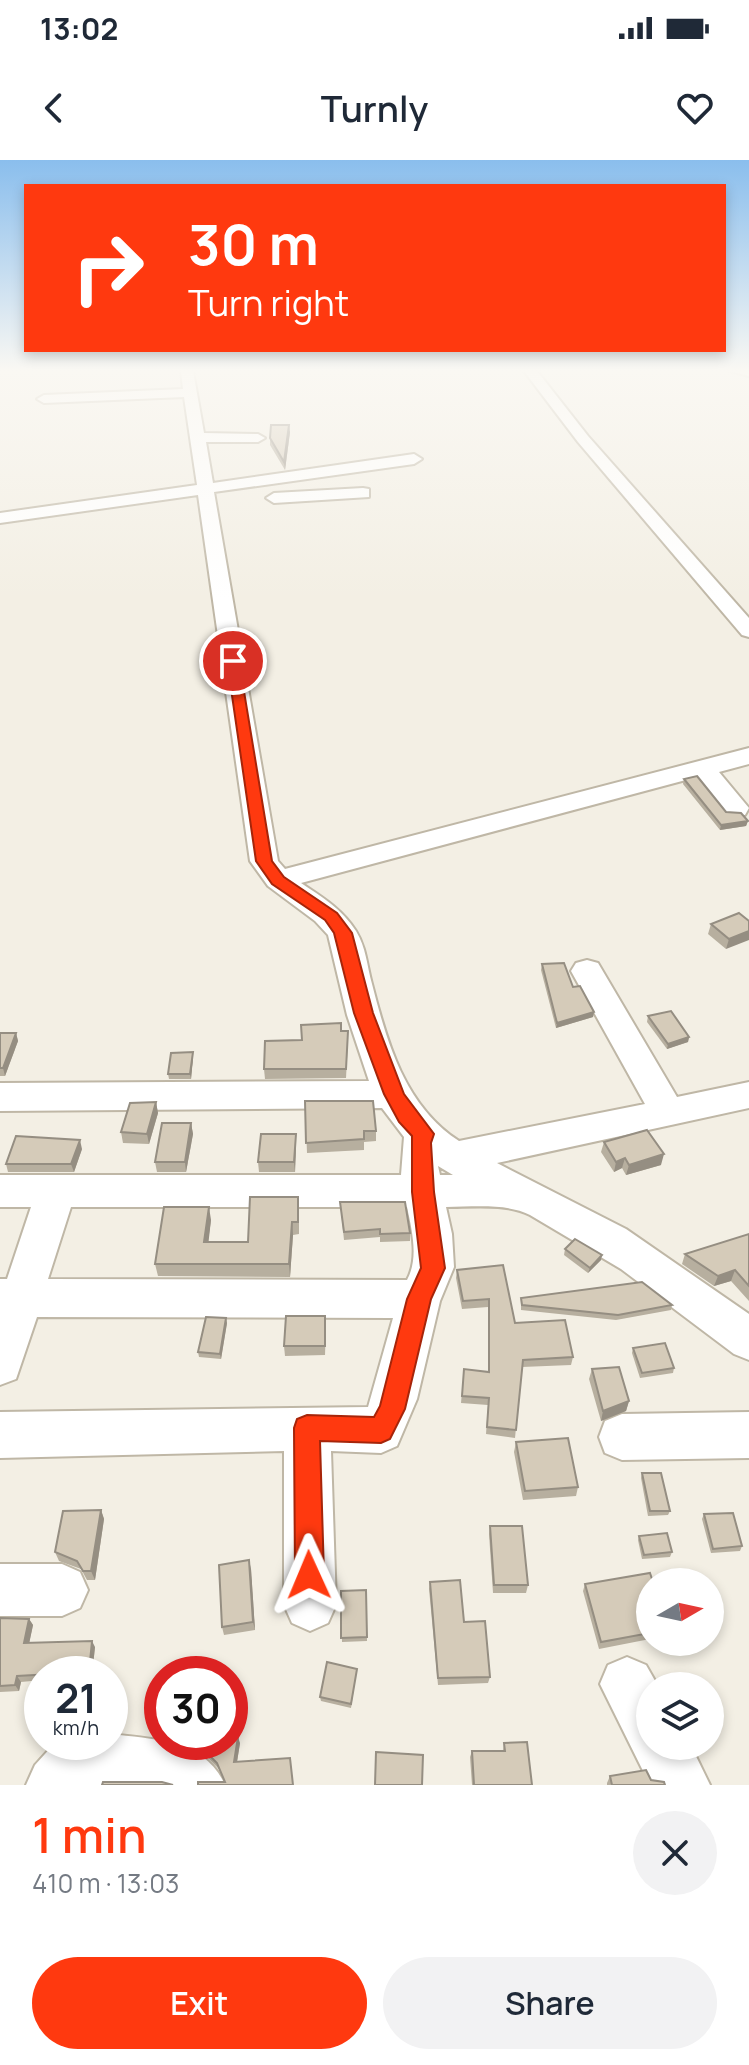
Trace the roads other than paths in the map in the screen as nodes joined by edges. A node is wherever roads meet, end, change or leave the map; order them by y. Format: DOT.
graph roads {
  1 [pos="198,447"];
  2 [pos="590,447"];
  3 [pos="414,459"];
  4 [pos="363,493"];
  5 [pos="205,495"];
  6 [pos="0,518"];
  7 [pos="749,631"];
  8 [pos="749,756"];
  9 [pos="703,768"];
  10 [pos="736,809"];
  11 [pos="278,880"];
  12 [pos="587,971"];
  13 [pos="394,1094"];
  14 [pos="749,1095"];
  15 [pos="0,1097"];
  16 [pos="668,1113"];
  17 [pos="440,1145"];
  18 [pos="0,1191"];
  19 [pos="56,1192"];
  20 [pos="423,1192"];
  21 [pos="528,1197"];
  22 [pos="11,1298"];
  23 [pos="419,1299"];
  24 [pos="749,1340"];
  25 [pos="0,1364"];
  26 [pos="307,1428"];
  27 [pos="0,1435"];
  28 [pos="749,1435"];
  29 [pos="622,1437"];
  30 [pos="0,1590"];
  31 [pos="62,1590"];
  32 [pos="310,1605"];
  33 [pos="668,1760"];
  34 [pos="55,1785"];
  35 [pos="196,1785"];
  36 [pos="681,1785"];
  1 -- 5 [label="street"];
  2 -- 7 [label="street"];
  3 -- 5 [label="street"];
  4 -- 5 [label="street"];
  5 -- 6 [label="street"];
  5 -- 11 [label="street"];
  8 -- 9 [label="street"];
  9 -- 10 [label="street"];
  9 -- 11 [label="street"];
  11 -- 13 [label="street"];
  12 -- 16 [label="street"];
  13 -- 15 [label="street"];
  13 -- 17 [label="street"];
  14 -- 16 [label="street"];
  16 -- 17 [label="street"];
  17 -- 20 [label="street"];
  17 -- 21 [label="street"];
  18 -- 19 [label="street"];
  19 -- 20 [label="street"];
  19 -- 22 [label="street"];
  20 -- 21 [label="street"];
  20 -- 23 [label="street"];
  21 -- 24 [label="street"];
  22 -- 23 [label="street"];
  22 -- 25 [label="street"];
  23 -- 26 [label="street"];
  26 -- 27 [label="street"];
  26 -- 32 [label="street"];
  28 -- 29 [label="street"];
  30 -- 31 [label="street"];
  33 -- 36 [label="street"];
  34 -- 35 [label="street"];
}
